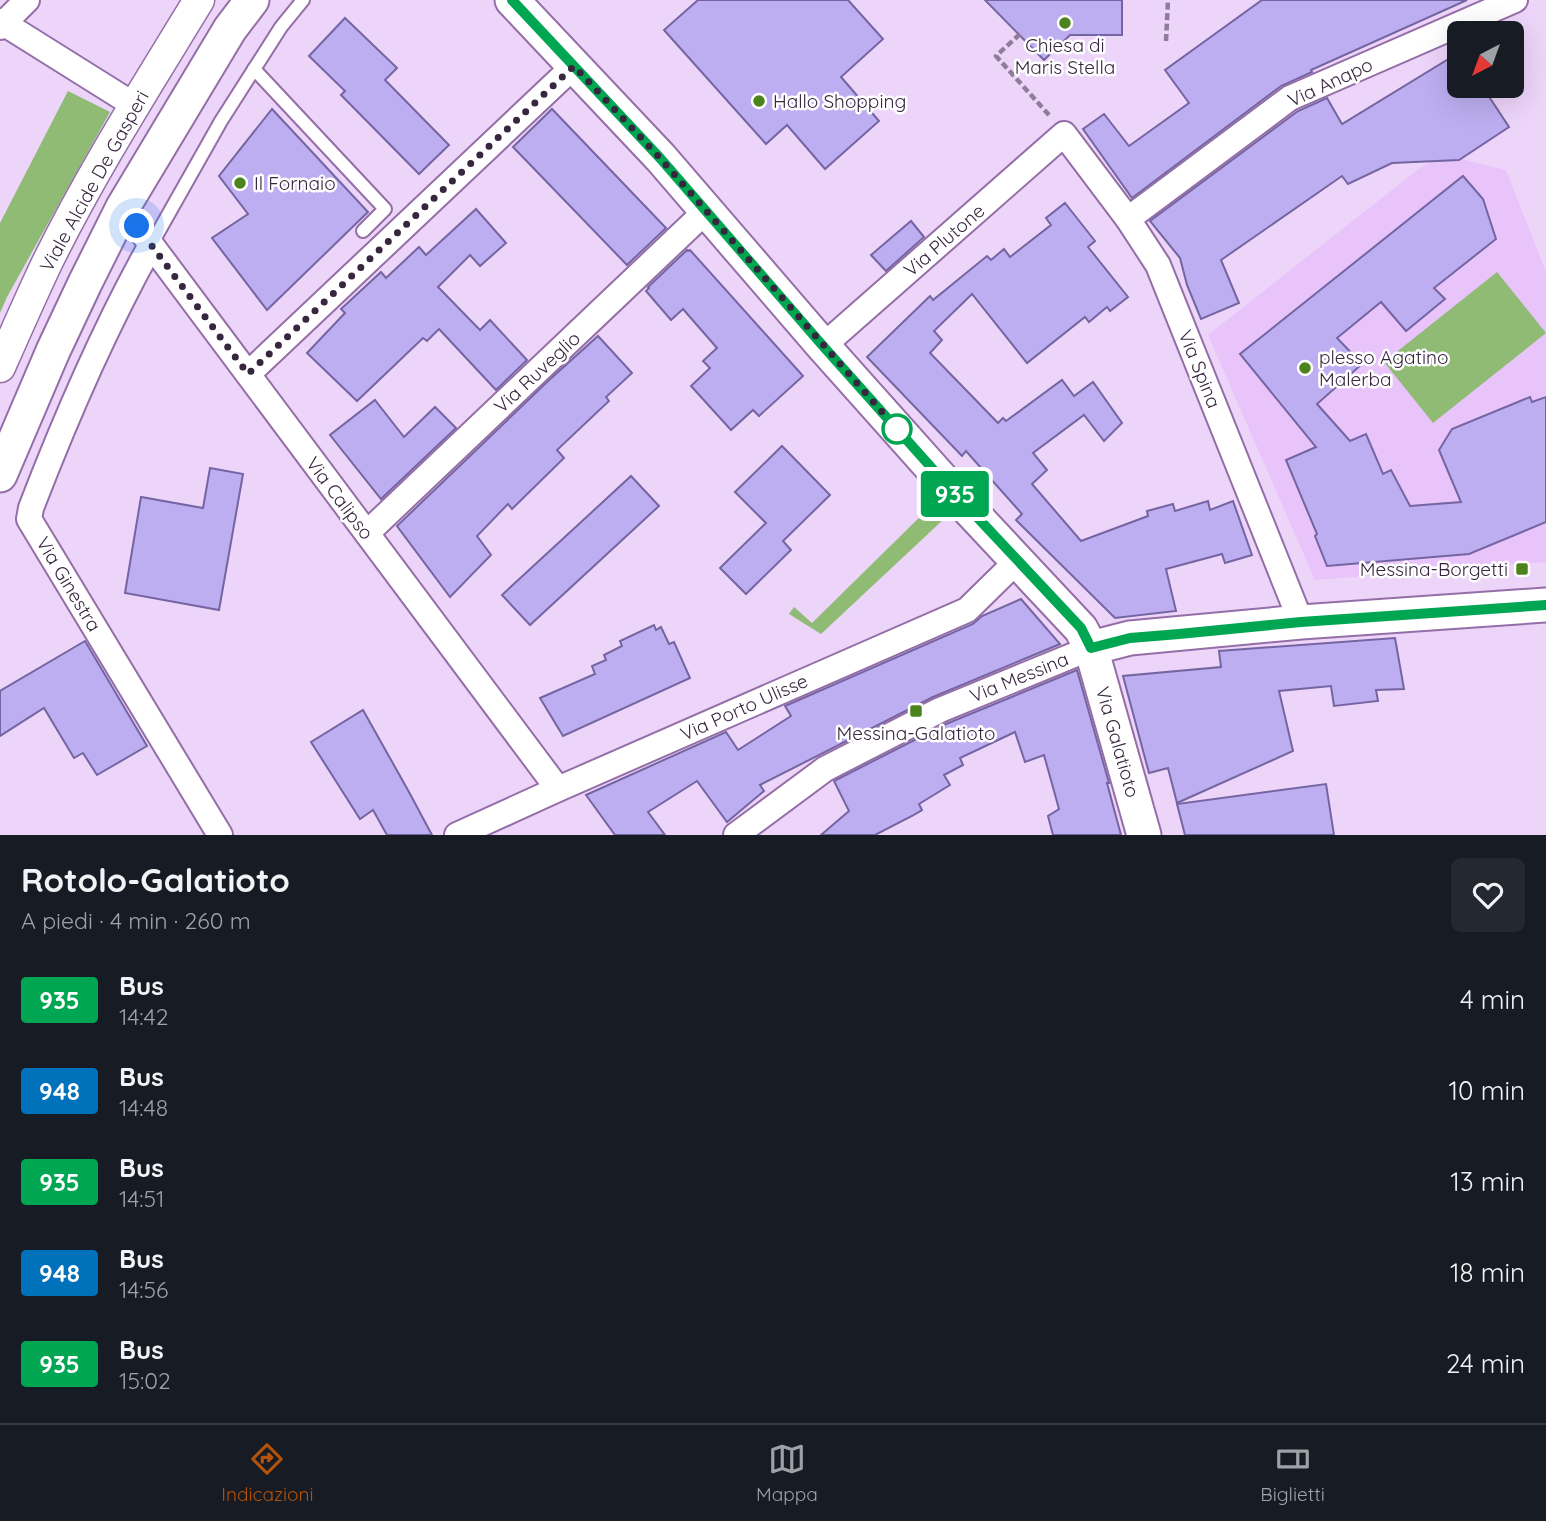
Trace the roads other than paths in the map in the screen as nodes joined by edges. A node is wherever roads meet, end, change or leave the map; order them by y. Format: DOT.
graph roads {
  1 [pos="27,0"];
  2 [pos="199,0"];
  3 [pos="252,0"];
  4 [pos="303,0"];
  5 [pos="512,0"];
  6 [pos="1515,0"];
  7 [pos="1,24"];
  8 [pos="574,66"];
  9 [pos="254,69"];
  10 [pos="134,104"];
  11 [pos="1064,134"];
  12 [pos="123,207"];
  13 [pos="706,211"];
  14 [pos="1128,219"];
  15 [pos="363,231"];
  16 [pos="151,245"];
  17 [pos="823,346"];
  18 [pos="0,367"];
  19 [pos="248,374"];
  20 [pos="59,435"];
  21 [pos="2,470"];
  22 [pos="367,533"];
  23 [pos="1017,561"];
  24 [pos="1546,604"];
  25 [pos="1301,622"];
  26 [pos="1091,648"];
  27 [pos="558,789"];
  28 [pos="220,835"];
  29 [pos="457,835"];
  30 [pos="736,835"];
  31 [pos="1144,835"];
  1 -- 7 [label="street"];
  2 -- 10 [label="street, Viale Alcide De Gasperi"];
  3 -- 12 [label="main road, Viale Alcide De Gasperi"];
  4 -- 9 [label="lane"];
  5 -- 8 [label="main road, Via Galatioto"];
  6 -- 14 [label="street, Via Anapo"];
  7 -- 10 [label="street"];
  8 -- 13 [label="main road, Via Galatioto"];
  8 -- 19 [label="street"];
  9 -- 15 [label="lane"];
  9 -- 16 [label="lane"];
  10 -- 18 [label="street, Viale Alcide De Gasperi"];
  11 -- 14 [label="street, Via Spina"];
  11 -- 17 [label="street, Via Plutone"];
  12 -- 16 [label="street, Via Calipso"];
  12 -- 21 [label="main road, Viale Alcide De Gasperi"];
  13 -- 17 [label="main road, Via Galatioto"];
  13 -- 22 [label="street, Via Ruveglio"];
  14 -- 25 [label="street, Via Spina"];
  16 -- 19 [label="street, Via Calipso"];
  16 -- 20 [label="street, Via Ginestra"];
  17 -- 23 [label="main road, Via Galatioto"];
  19 -- 22 [label="street, Via Calipso"];
  20 -- 21 [label="street"];
  20 -- 28 [label="street, Via Ginestra"];
  22 -- 27 [label="street, Via Calipso"];
  23 -- 26 [label="main road, Via Galatioto"];
  23 -- 27 [label="street, Via Porto Ulisse"];
  24 -- 25 [label="main road, Via Messina"];
  25 -- 26 [label="main road, Via Messina"];
  26 -- 30 [label="street, Via Messina"];
  26 -- 31 [label="main road, Via Galatioto"];
  27 -- 29 [label="street, Via Porto Ulisse"];
}
